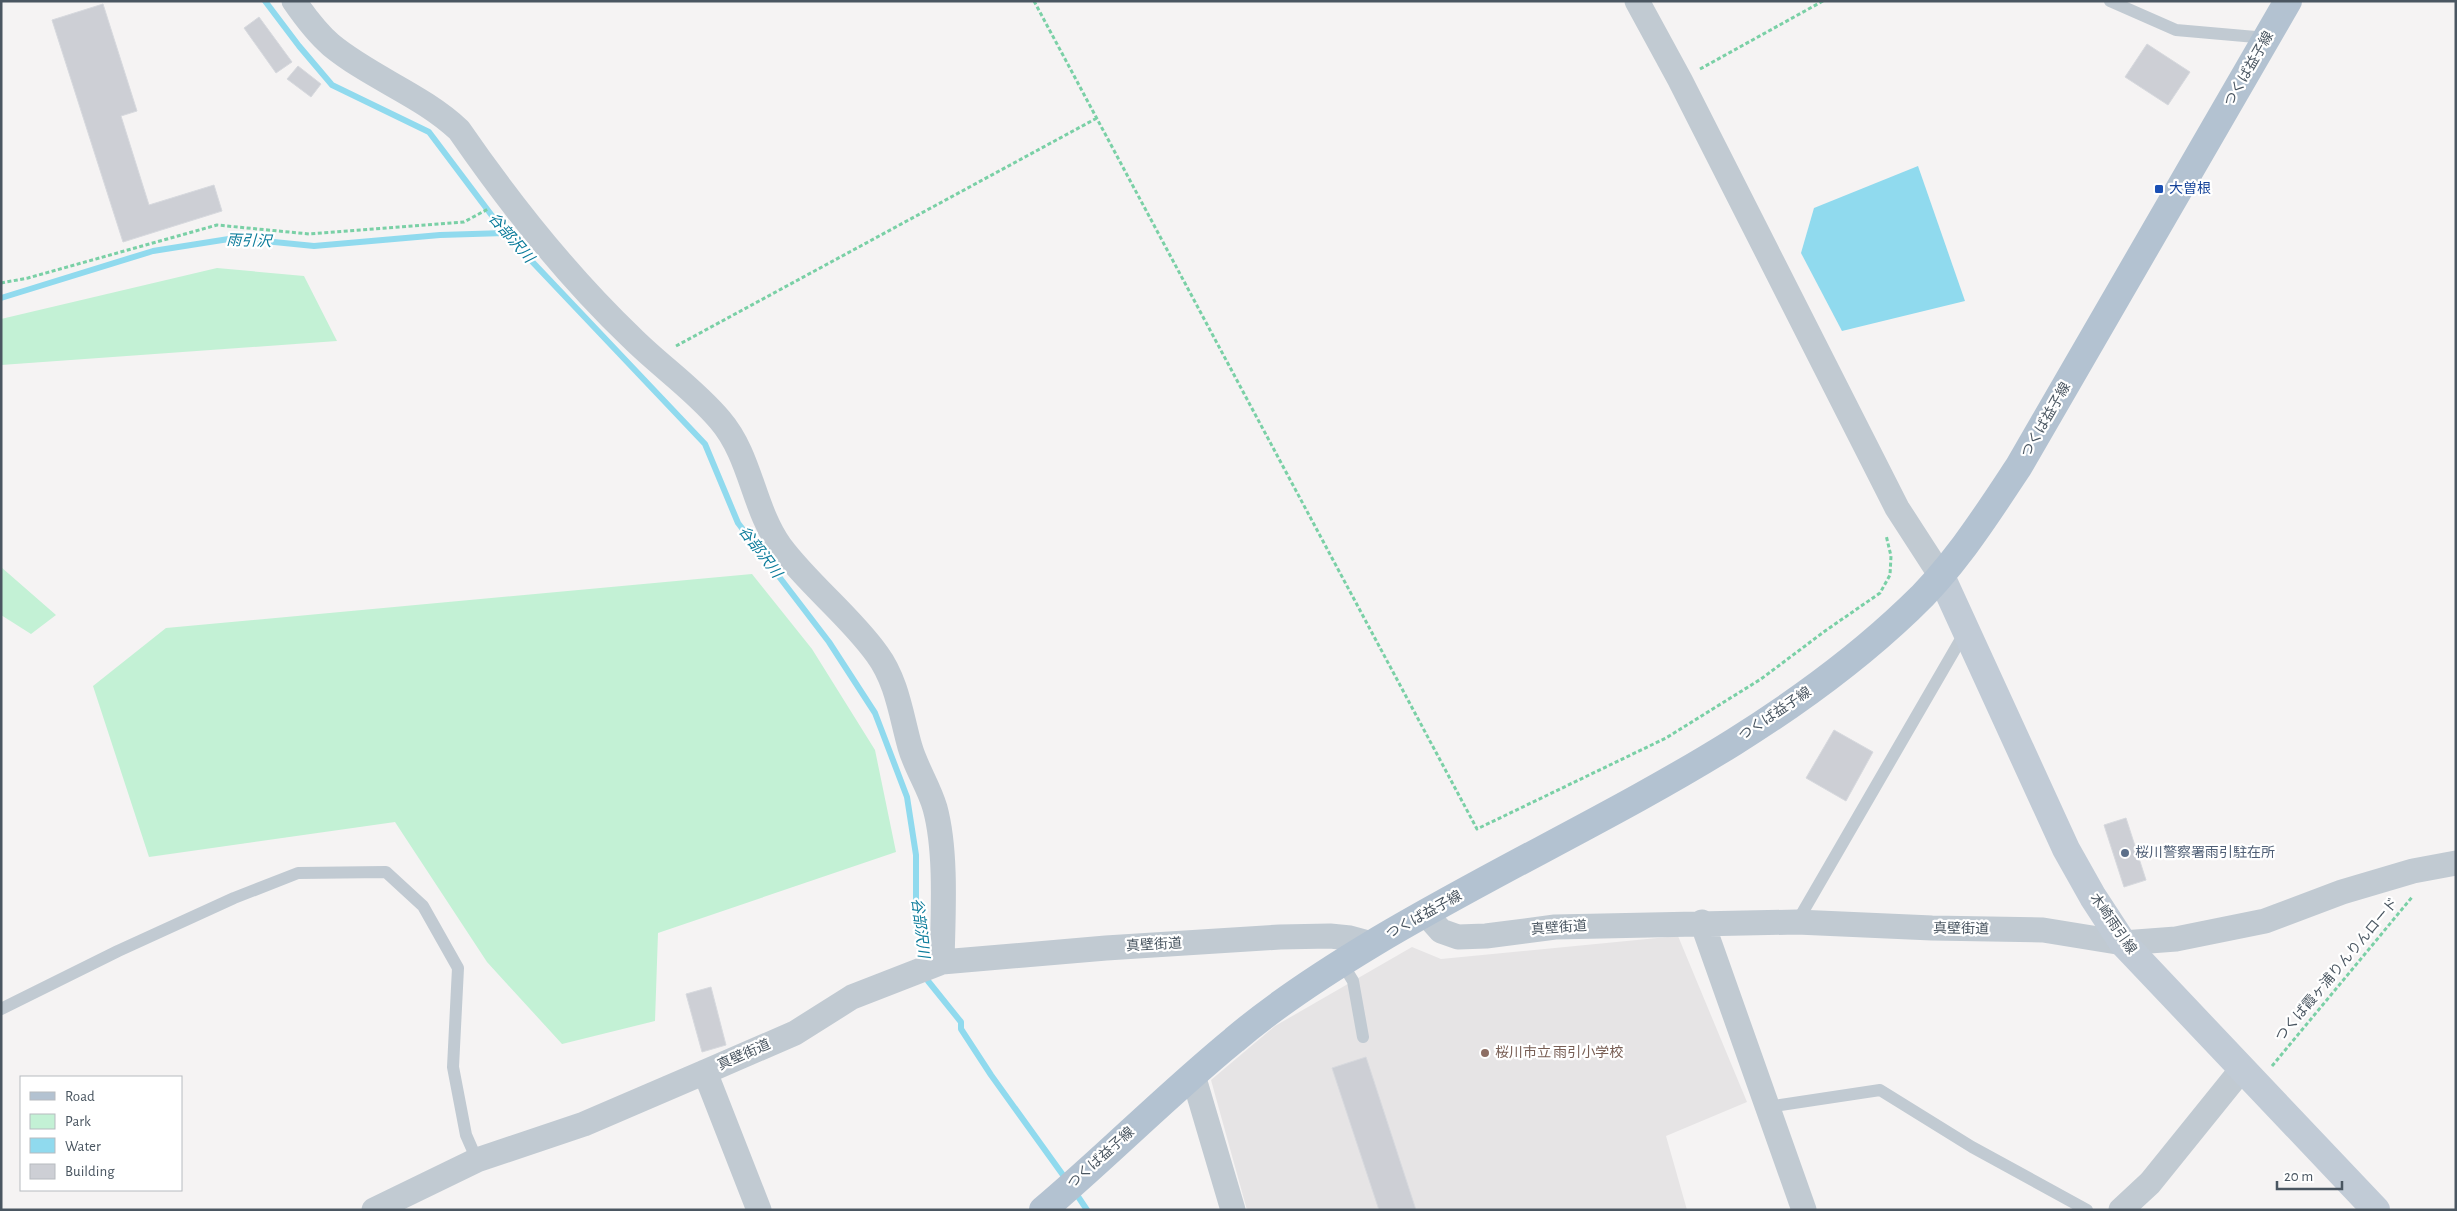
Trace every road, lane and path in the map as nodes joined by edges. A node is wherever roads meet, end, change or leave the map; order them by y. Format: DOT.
graph roads {
  1 [pos="294,1"];
  2 [pos="1034,1"];
  3 [pos="1636,1"];
  4 [pos="1823,1"];
  5 [pos="2110,1"];
  6 [pos="2288,1"];
  7 [pos="2267,38"];
  8 [pos="1680,80"];
  9 [pos="1097,118"];
  10 [pos="508,198"];
  11 [pos="1,282"];
  12 [pos="655,358"];
  13 [pos="1897,508"];
  14 [pos="1941,576"];
  15 [pos="1966,630"];
  16 [pos="2456,862"];
  17 [pos="2417,891"];
  18 [pos="1425,914"];
  19 [pos="1702,922"];
  20 [pos="1797,922"];
  21 [pos="2123,943"];
  22 [pos="1372,944"];
  23 [pos="1342,963"];
  24 [pos="931,966"];
  25 [pos="1,1010"];
  26 [pos="1363,1037"];
  27 [pos="2242,1069"];
  28 [pos="2268,1070"];
  29 [pos="706,1072"];
  30 [pos="1193,1075"];
  31 [pos="1767,1107"];
  32 [pos="477,1160"];
  33 [pos="374,1210"];
  34 [pos="759,1210"];
  35 [pos="1043,1210"];
  36 [pos="1233,1210"];
  37 [pos="1804,1210"];
  38 [pos="2087,1210"];
  39 [pos="2121,1210"];
  40 [pos="2376,1210"];
  1 -- 10 [label="street"];
  2 -- 9 [label="path"];
  3 -- 8 [label="street"];
  4 -- 8 [label="path"];
  5 -- 7 [label="lane"];
  6 -- 7 [label="main road, つくば益子線"];
  7 -- 14 [label="main road, つくば益子線"];
  8 -- 13 [label="street"];
  9 -- 12 [label="path"];
  9 -- 13 [label="path"];
  10 -- 11 [label="path"];
  10 -- 12 [label="street"];
  12 -- 24 [label="street"];
  13 -- 14 [label="street"];
  14 -- 15 [label="main road, 木崎雨引線"];
  14 -- 18 [label="main road, つくば益子線"];
  15 -- 20 [label="lane"];
  15 -- 21 [label="main road, 木崎雨引線"];
  16 -- 21 [label="street, 真壁街道"];
  17 -- 28 [label="path, つくば霞ヶ浦りんりんロード"];
  18 -- 19 [label="street, 真壁街道"];
  18 -- 22 [label="main road, つくば益子線"];
  19 -- 20 [label="street, 真壁街道"];
  19 -- 31 [label="street"];
  20 -- 21 [label="street, 真壁街道"];
  21 -- 27 [label="main road, 木崎雨引線"];
  22 -- 23 [label="main road, つくば益子線"];
  22 -- 24 [label="street, 真壁街道"];
  23 -- 26 [label="lane"];
  23 -- 30 [label="main road, つくば益子線"];
  24 -- 29 [label="street, 真壁街道"];
  25 -- 32 [label="lane"];
  27 -- 39 [label="street"];
  27 -- 40 [label="main road, 木崎雨引線"];
  29 -- 32 [label="street"];
  29 -- 34 [label="street, 真壁街道"];
  30 -- 35 [label="main road, つくば益子線"];
  30 -- 36 [label="street"];
  31 -- 37 [label="street"];
  31 -- 38 [label="lane"];
  32 -- 33 [label="street"];
}
